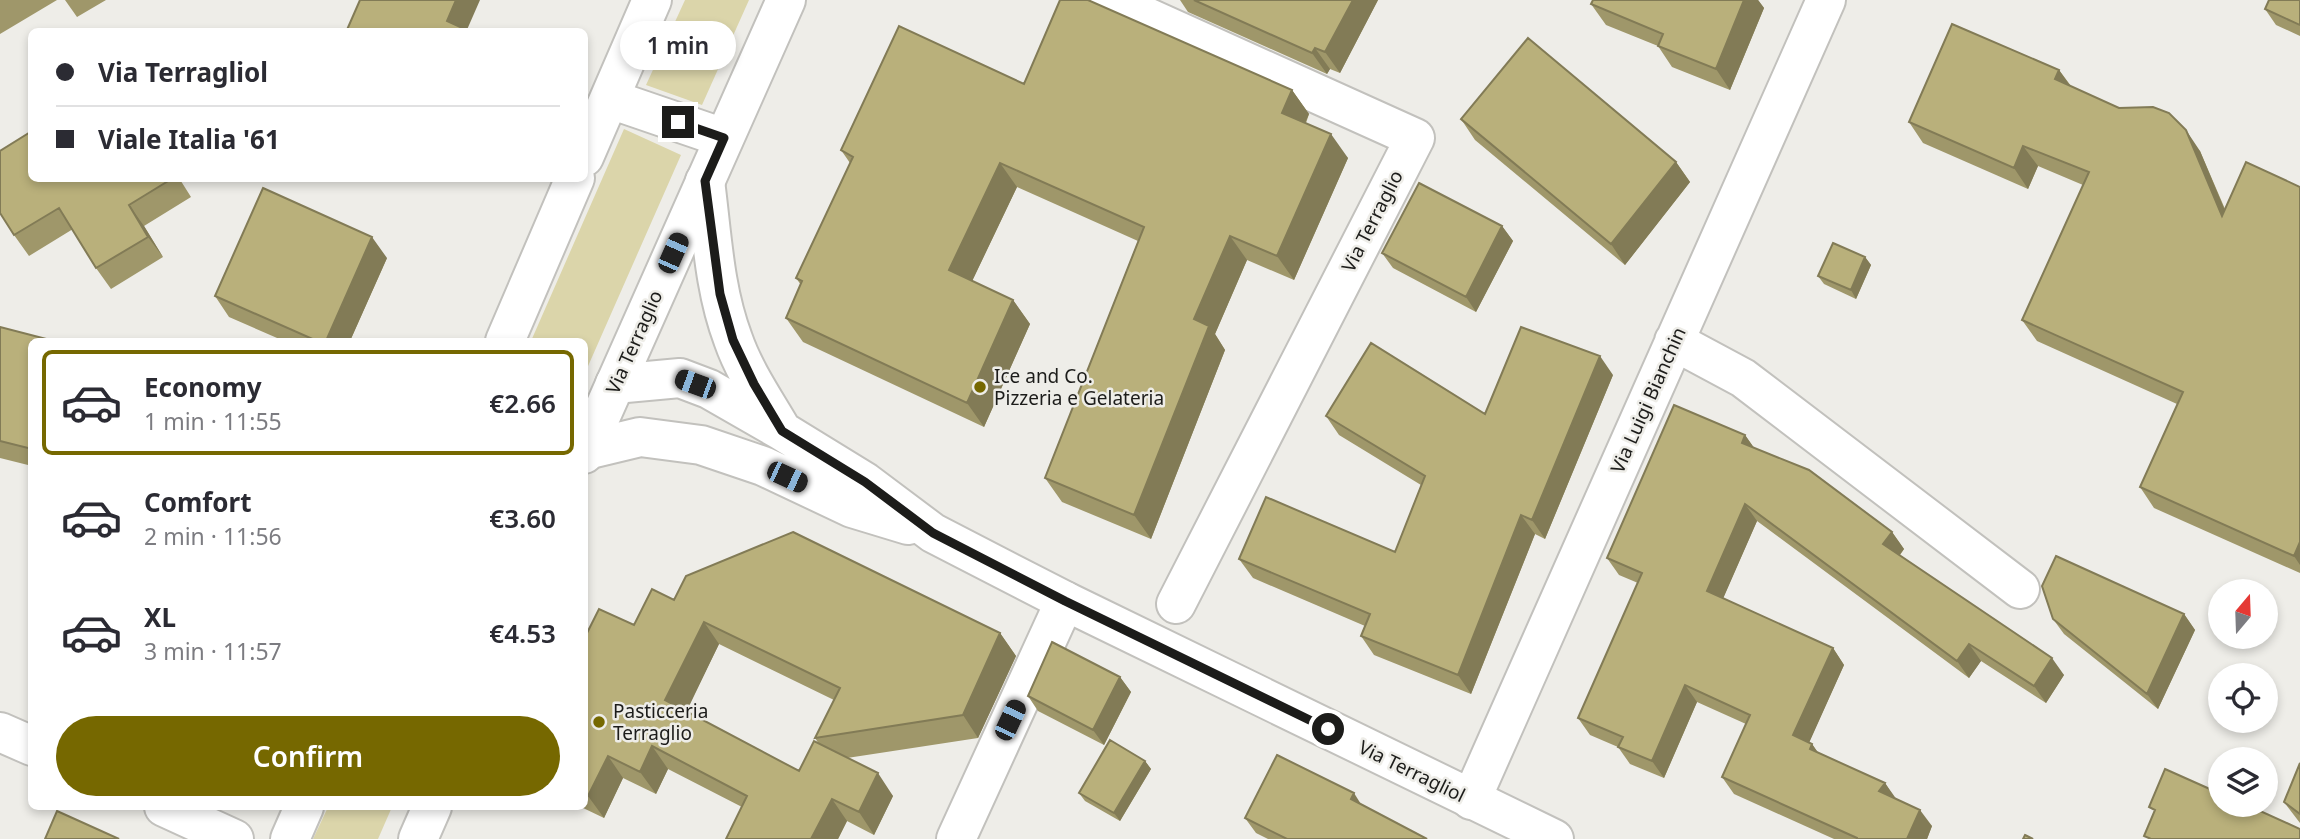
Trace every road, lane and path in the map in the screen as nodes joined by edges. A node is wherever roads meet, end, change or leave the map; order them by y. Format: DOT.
graph roads {
  1 [pos="652,0"];
  2 [pos="786,0"];
  3 [pos="1109,0"];
  4 [pos="1826,0"];
  5 [pos="610,99"];
  6 [pos="724,138"];
  7 [pos="588,148"];
  8 [pos="705,181"];
  9 [pos="573,182"];
  10 [pos="506,338"];
  11 [pos="1674,341"];
  12 [pos="615,384"];
  13 [pos="782,431"];
  14 [pos="588,445"];
  15 [pos="701,445"];
  16 [pos="588,451"];
  17 [pos="933,533"];
  18 [pos="2020,589"];
  19 [pos="1065,601"];
  20 [pos="1177,604"];
  21 [pos="0,732"];
  22 [pos="28,744"];
  23 [pos="1471,800"];
  24 [pos="171,810"];
  25 [pos="303,810"];
  26 [pos="431,810"];
  27 [pos="234,839"];
  28 [pos="290,839"];
  29 [pos="418,839"];
  30 [pos="956,839"];
  31 [pos="1554,839"];
  1 -- 5 [label="street"];
  2 -- 6 [label="street, Via Terraglio"];
  3 -- 20 [label="street, Via Terraglio"];
  4 -- 11 [label="street, Via Luigi Bianchin"];
  5 -- 6 [label="street"];
  5 -- 7 [label="street"];
  6 -- 8 [label="street, Via Terraglio"];
  8 -- 12 [label="street, Via Terraglio"];
  8 -- 13 [label="street, Via Terragliol"];
  9 -- 10 [label="street"];
  11 -- 18 [label="street"];
  11 -- 23 [label="street, Via Luigi Bianchin"];
  12 -- 13 [label="street, Via Terragliol"];
  12 -- 14 [label="street, Via Terraglio"];
  12 -- 15 [label="street, Via Terragliol"];
  13 -- 17 [label="street, Via Terragliol"];
  15 -- 16 [label="street, Via Terragliol"];
  15 -- 17 [label="street, Via Terragliol"];
  17 -- 19 [label="street, Via Terragliol"];
  19 -- 23 [label="street, Via Terragliol"];
  19 -- 30 [label="street"];
  21 -- 22 [label="street"];
  23 -- 31 [label="street, Via Terragliol"];
  24 -- 27 [label="street"];
  25 -- 28 [label="street"];
  26 -- 29 [label="street"];
}
